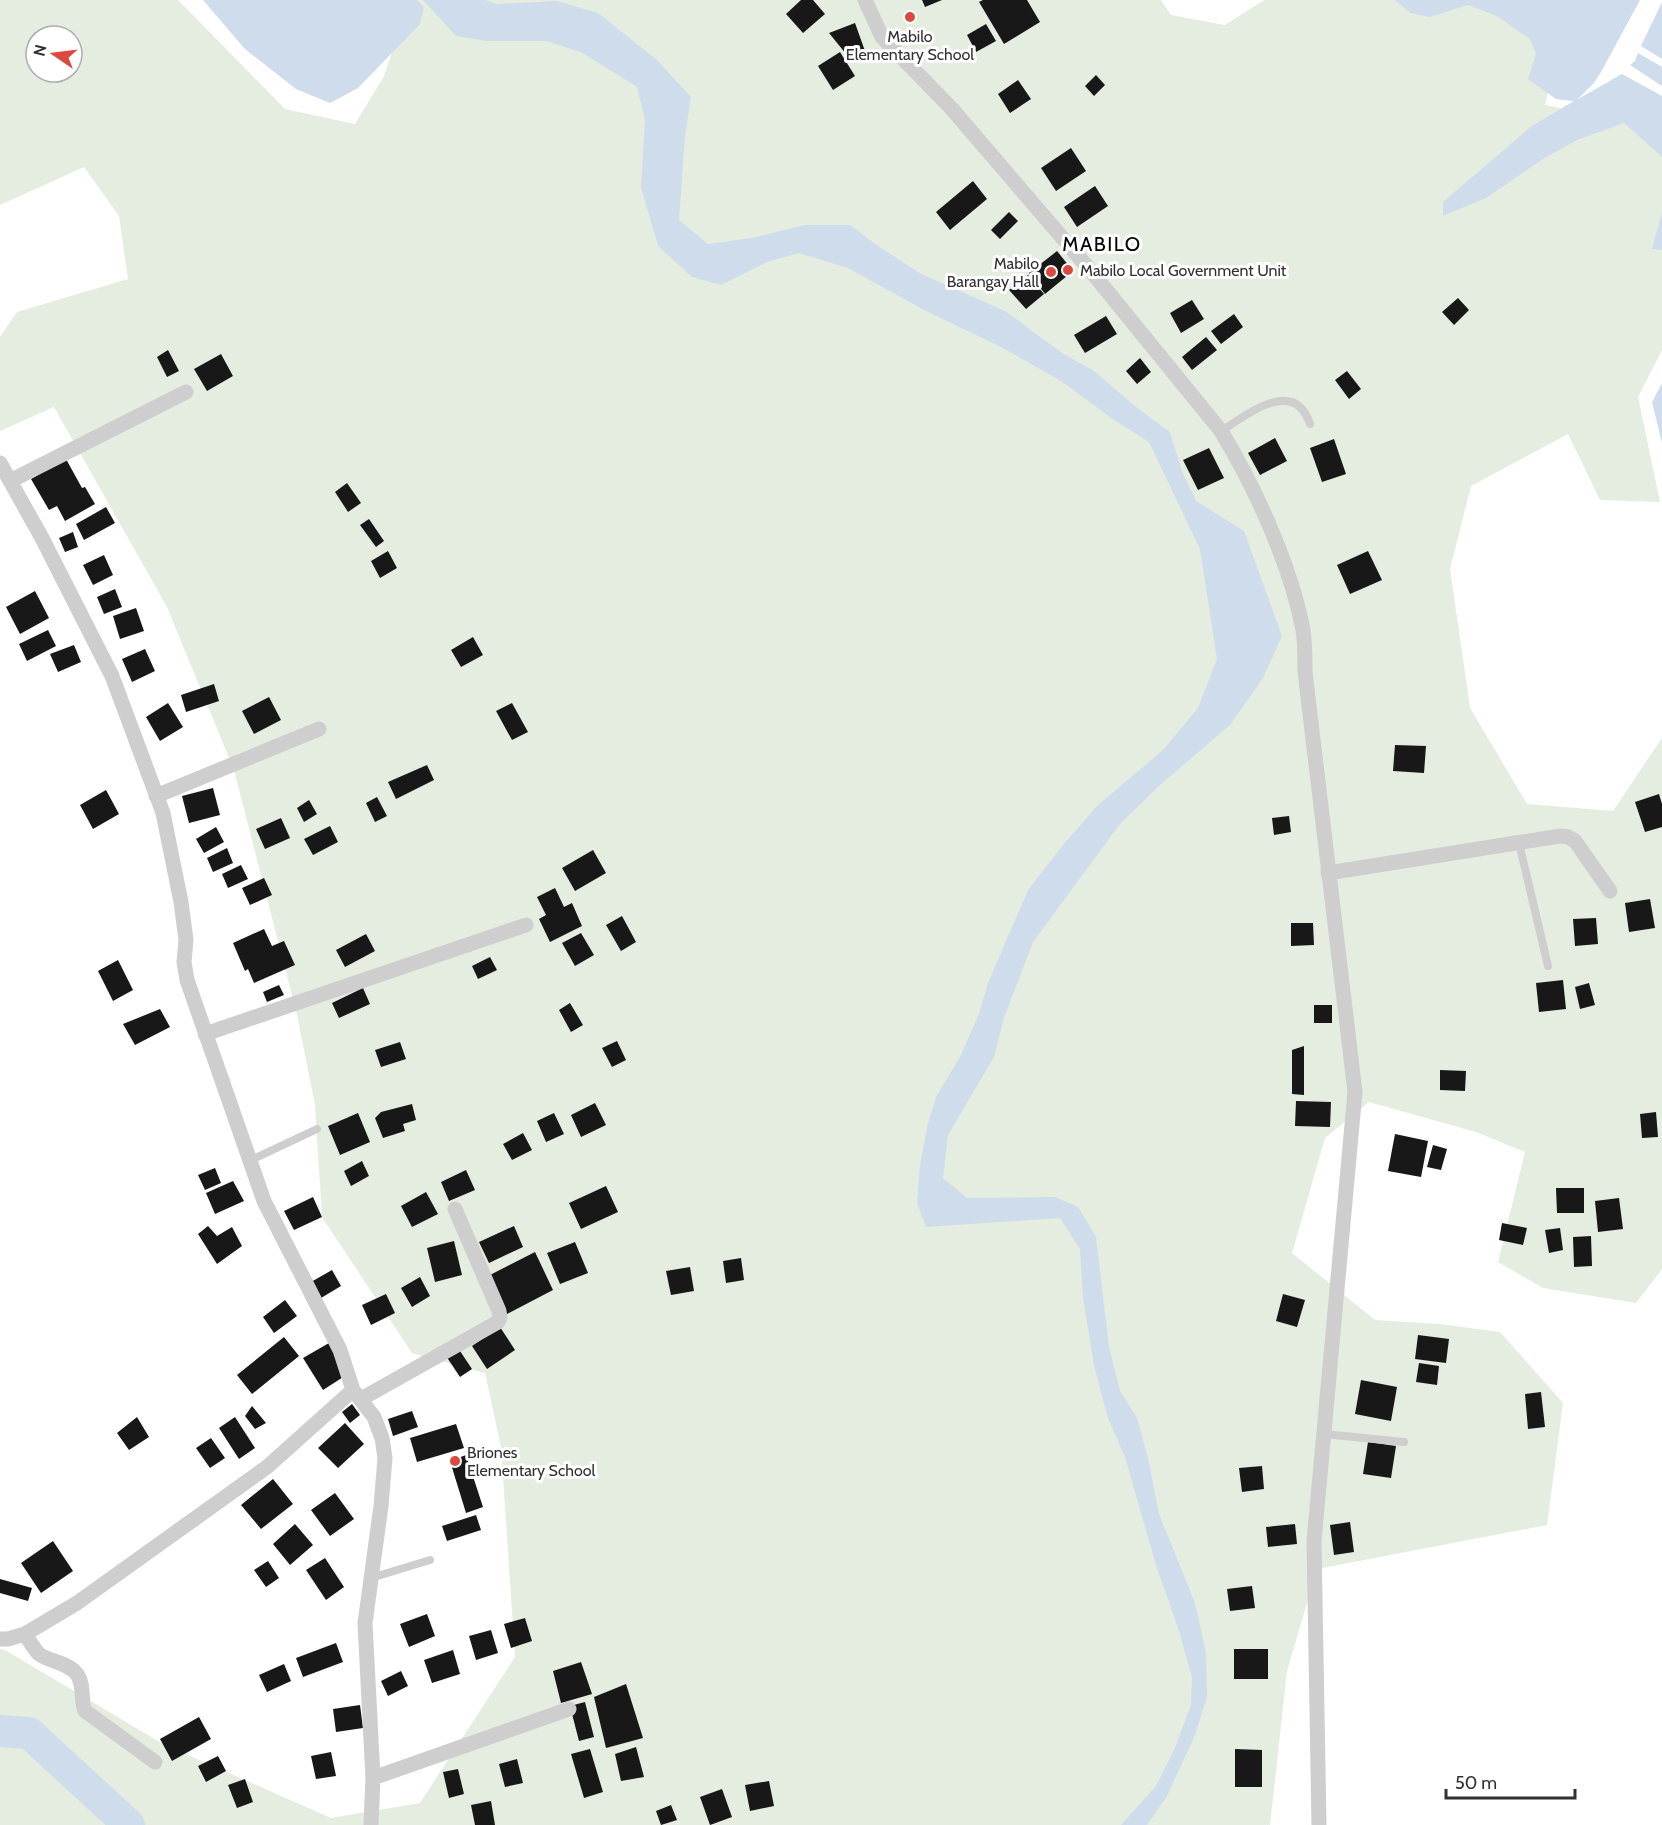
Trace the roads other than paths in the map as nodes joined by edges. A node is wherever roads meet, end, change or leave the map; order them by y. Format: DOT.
graph roads {
  1 [pos="865,0"];
  2 [pos="186,392"];
  3 [pos="1310,424"];
  4 [pos="1221,431"];
  5 [pos="0,463"];
  6 [pos="10,481"];
  7 [pos="319,729"];
  8 [pos="156,796"];
  9 [pos="1519,843"];
  10 [pos="1328,873"];
  11 [pos="1610,891"];
  12 [pos="526,925"];
  13 [pos="1548,966"];
  14 [pos="205,1035"];
  15 [pos="317,1129"];
  16 [pos="251,1160"];
  17 [pos="455,1209"];
  18 [pos="357,1395"];
  19 [pos="1324,1434"];
  20 [pos="1404,1442"];
  21 [pos="430,1560"];
  22 [pos="371,1578"];
  23 [pos="26,1634"];
  24 [pos="0,1639"];
  25 [pos="568,1709"];
  26 [pos="155,1762"];
  27 [pos="374,1778"];
  28 [pos="371,1825"];
  29 [pos="1319,1825"];
  1 -- 4 [label="street"];
  2 -- 6 [label="street"];
  3 -- 4 [label="lane"];
  4 -- 10 [label="street"];
  5 -- 6 [label="street"];
  6 -- 8 [label="street"];
  7 -- 8 [label="street"];
  8 -- 14 [label="street"];
  9 -- 10 [label="street"];
  9 -- 11 [label="street"];
  9 -- 13 [label="lane"];
  10 -- 19 [label="street"];
  12 -- 14 [label="street"];
  14 -- 16 [label="street"];
  15 -- 16 [label="lane"];
  16 -- 18 [label="street"];
  17 -- 18 [label="street"];
  18 -- 22 [label="street"];
  18 -- 23 [label="street"];
  19 -- 20 [label="lane"];
  19 -- 29 [label="street"];
  21 -- 22 [label="lane"];
  22 -- 27 [label="street"];
  23 -- 24 [label="street"];
  23 -- 26 [label="street"];
  25 -- 27 [label="street"];
  27 -- 28 [label="street"];
}
